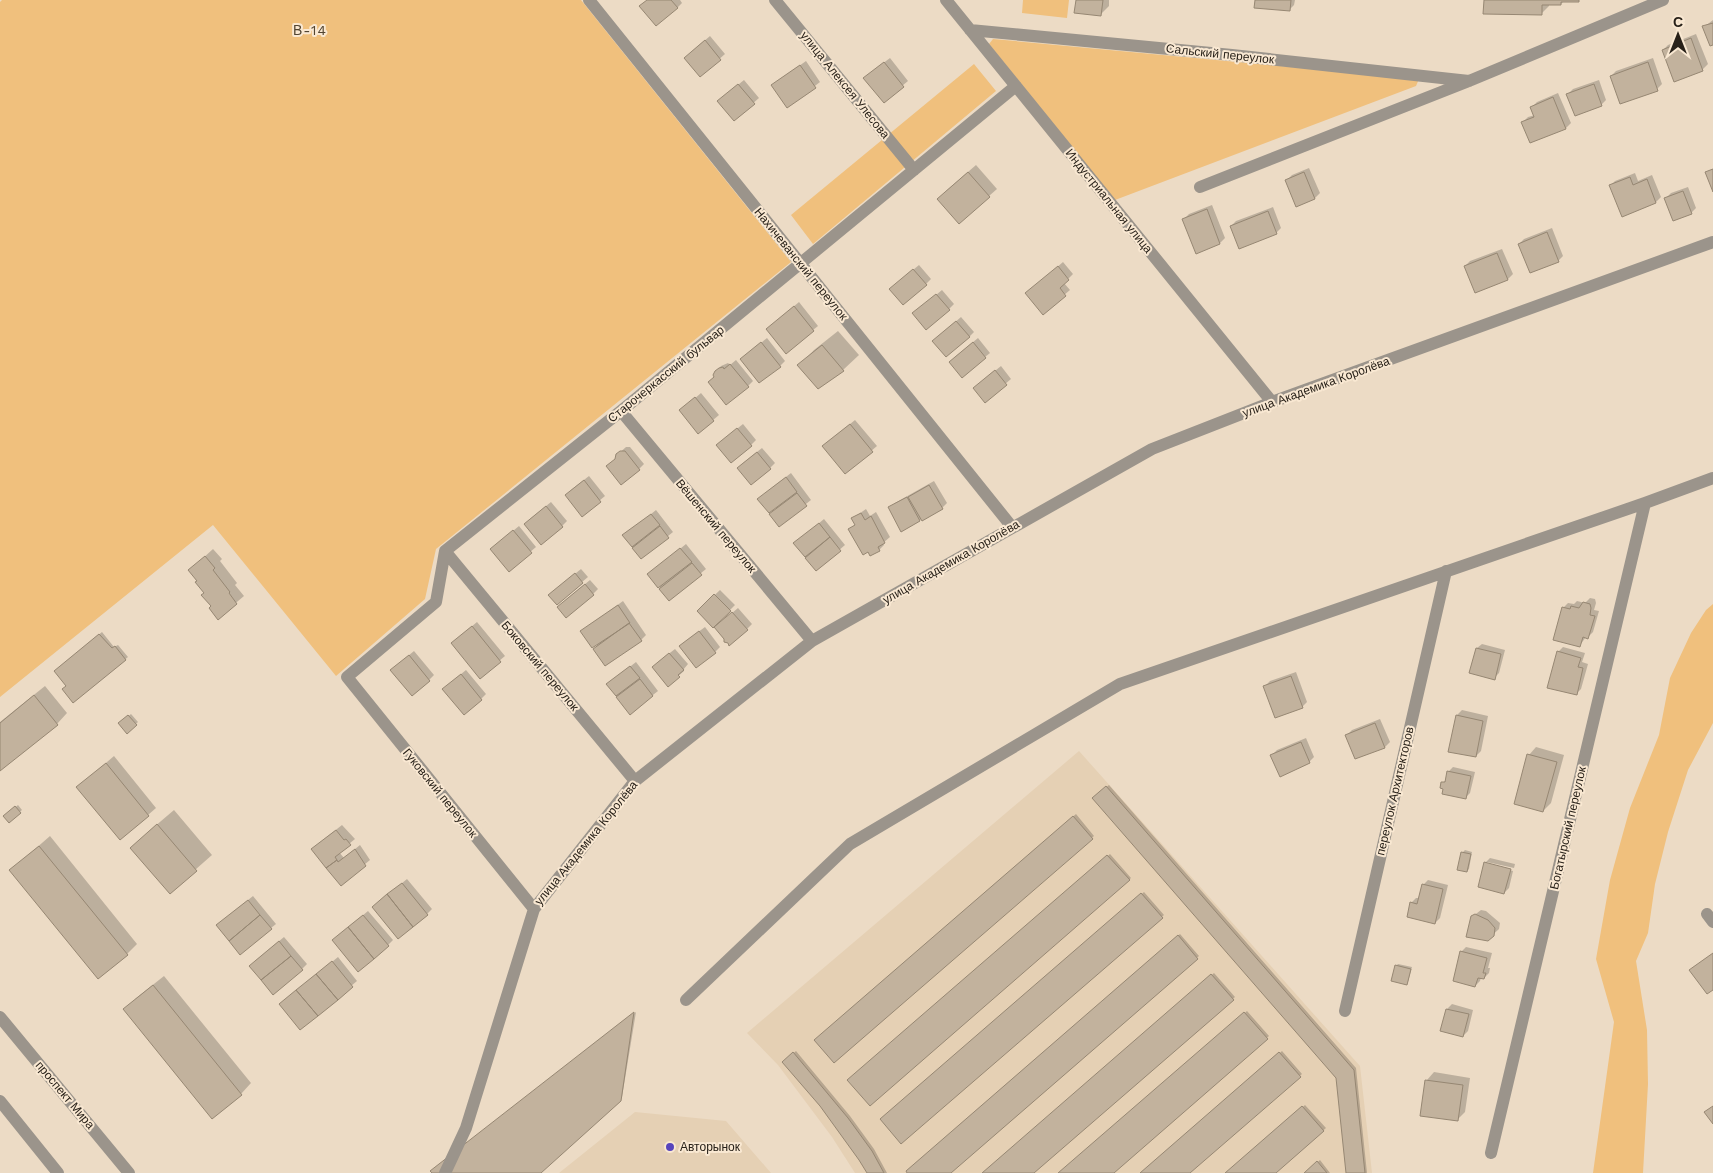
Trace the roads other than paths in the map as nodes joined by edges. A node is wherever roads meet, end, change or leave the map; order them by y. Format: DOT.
graph roads {
  1 [pos="589,0"];
  2 [pos="775,0"];
  3 [pos="946,0"];
  4 [pos="1663,0"];
  5 [pos="970,30"];
  6 [pos="1469,81"];
  7 [pos="1016,86"];
  8 [pos="914,170"];
  9 [pos="1200,187"];
  10 [pos="1713,242"];
  11 [pos="801,264"];
  12 [pos="1272,402"];
  13 [pos="621,411"];
  14 [pos="1713,478"];
  15 [pos="1646,503"];
  16 [pos="1012,527"];
  17 [pos="445,551"];
  18 [pos="1446,572"];
  19 [pos="812,641"];
  20 [pos="635,781"];
  21 [pos="534,909"];
  22 [pos="686,1000"];
  23 [pos="1345,1012"];
  24 [pos="0,1017"];
  25 [pos="0,1101"];
  26 [pos="1491,1152"];
  27 [pos="58,1173"];
  28 [pos="129,1173"];
  29 [pos="445,1173"];
  1 -- 11 [label="street, Нахичеванский переулок"];
  2 -- 8 [label="street, улица Алексея Улесова"];
  3 -- 5 [label="street, Индустриальная улица"];
  4 -- 6 [label="street, Сальский переулок"];
  5 -- 6 [label="street, Сальский переулок"];
  5 -- 7 [label="street, Индустриальная улица"];
  6 -- 9 [label="street, Сальский переулок"];
  7 -- 8 [label="street, Старочеркасский бульвар"];
  7 -- 12 [label="street, Индустриальная улица"];
  8 -- 11 [label="street, Старочеркасский бульвар"];
  10 -- 12 [label="street, улица Академика Королёва"];
  11 -- 13 [label="street, Старочеркасский бульвар"];
  11 -- 16 [label="street, Нахичеванский переулок"];
  12 -- 16 [label="street, улица Академика Королёва"];
  13 -- 17 [label="street, Старочеркасский бульвар"];
  13 -- 19 [label="street, Вёшенский переулок"];
  14 -- 15 [label="street"];
  15 -- 18 [label="street"];
  15 -- 26 [label="street, Богатырский переулок"];
  16 -- 19 [label="street, улица Академика Королёва"];
  17 -- 20 [label="street, Боковский переулок"];
  17 -- 21 [label="street, Гуковский переулок"];
  18 -- 22 [label="street"];
  18 -- 23 [label="street, переулок Архитекторов"];
  19 -- 20 [label="street, улица Академика Королёва"];
  20 -- 21 [label="street, улица Академика Королёва"];
  21 -- 29 [label="street, улица Академика Королёва"];
  24 -- 28 [label="street, проспект Мира"];
  25 -- 27 [label="street"];
}
